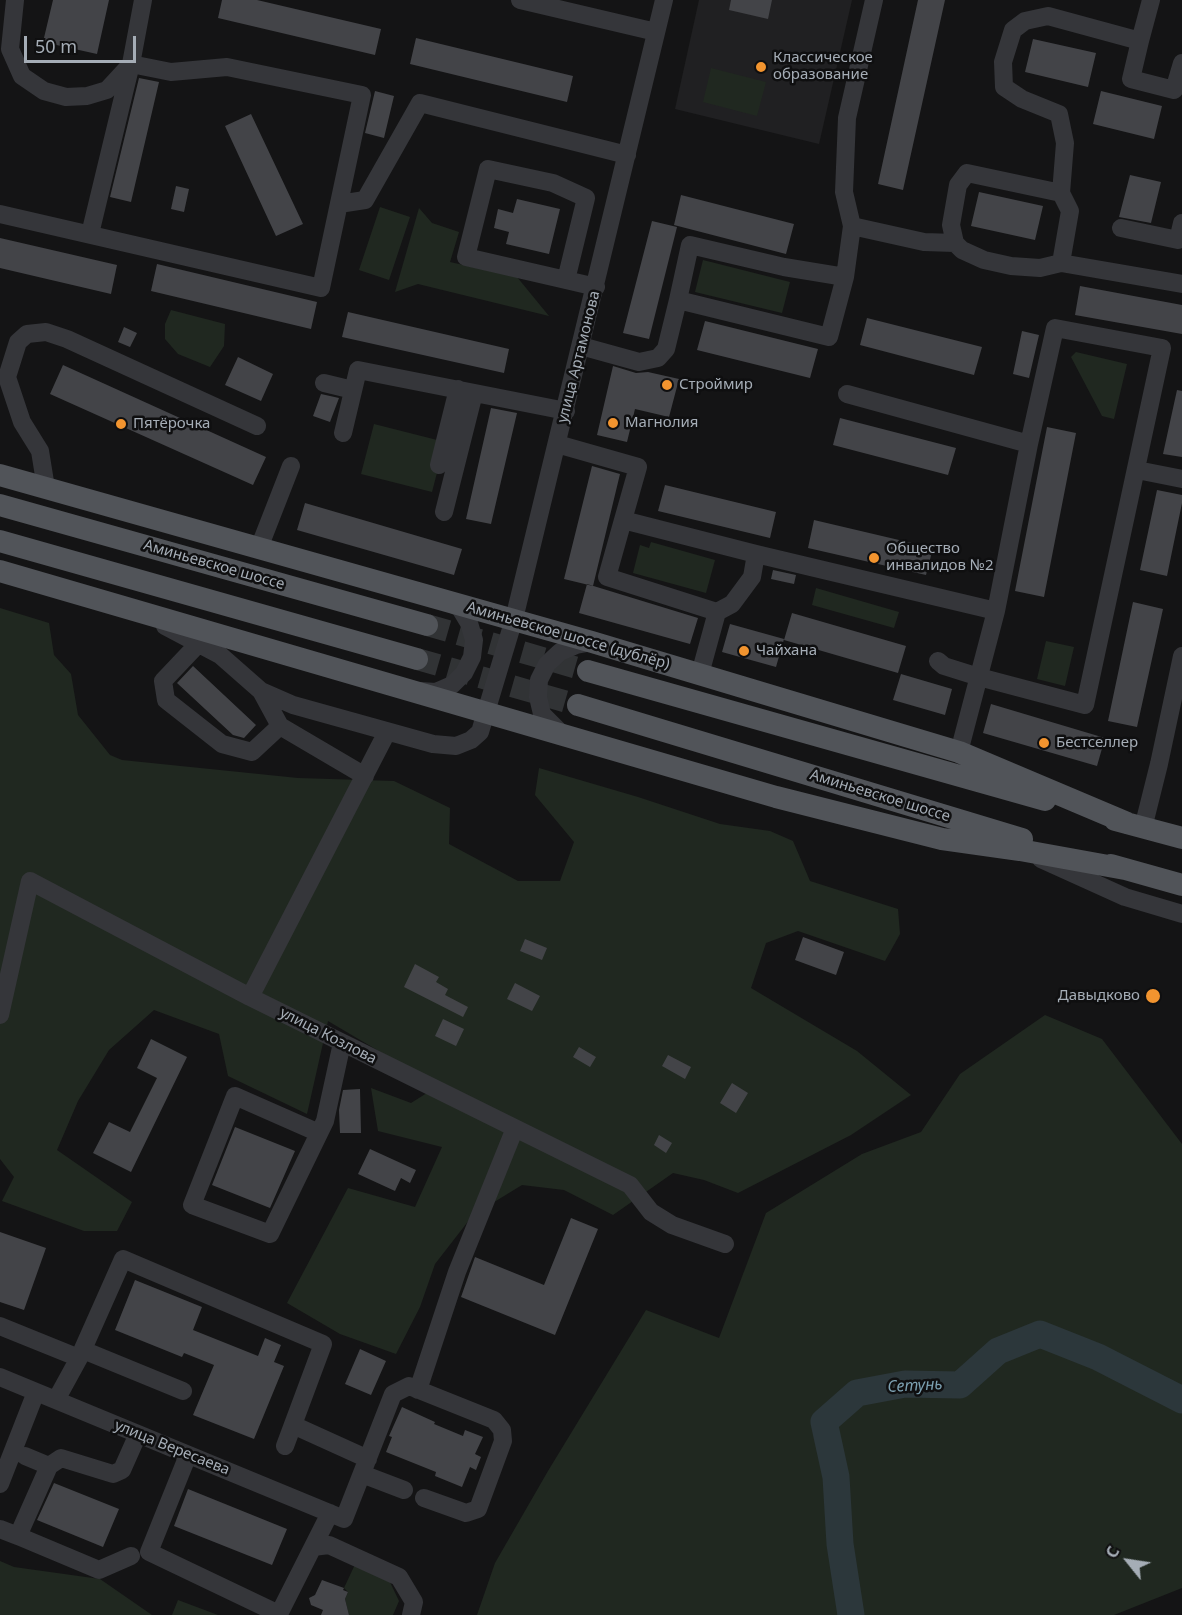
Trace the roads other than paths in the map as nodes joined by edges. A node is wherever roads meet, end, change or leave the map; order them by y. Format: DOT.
graph roads {
  1 [pos="143,0"];
  2 [pos="520,0"];
  3 [pos="664,0"];
  4 [pos="874,0"];
  5 [pos="1151,0"];
  6 [pos="9,5"];
  7 [pos="656,32"];
  8 [pos="1140,41"];
  9 [pos="1182,63"];
  10 [pos="130,64"];
  11 [pos="627,155"];
  12 [pos="1061,193"];
  13 [pos="339,204"];
  14 [pos="0,213"];
  15 [pos="1182,223"];
  16 [pos="852,226"];
  17 [pos="1121,228"];
  18 [pos="90,234"];
  19 [pos="955,243"];
  20 [pos="1061,263"];
  21 [pos="845,277"];
  22 [pos="566,280"];
  23 [pos="1182,284"];
  24 [pos="596,287"];
  25 [pos="678,300"];
  26 [pos="581,346"];
  27 [pos="324,383"];
  28 [pos="353,390"];
  29 [pos="466,391"];
  30 [pos="847,394"];
  31 [pos="566,411"];
  32 [pos="257,426"];
  33 [pos="343,433"];
  34 [pos="557,444"];
  35 [pos="1029,444"];
  36 [pos="291,465"];
  37 [pos="439,465"];
  38 [pos="1137,470"];
  39 [pos="0,475"];
  40 [pos="1182,479"];
  41 [pos="46,488"];
  42 [pos="0,505"];
  43 [pos="444,512"];
  44 [pos="623,519"];
  45 [pos="0,541"];
  46 [pos="259,548"];
  47 [pos="756,554"];
  48 [pos="0,571"];
  49 [pos="443,599"];
  50 [pos="131,610"];
  51 [pos="996,611"];
  52 [pos="717,612"];
  53 [pos="514,619"];
  54 [pos="427,625"];
  55 [pos="592,642"];
  56 [pos="199,643"];
  57 [pos="1182,656"];
  58 [pos="417,659"];
  59 [pos="938,661"];
  60 [pos="588,671"];
  61 [pos="700,674"];
  62 [pos="979,678"];
  63 [pos="261,691"];
  64 [pos="416,691"];
  65 [pos="578,705"];
  66 [pos="487,712"];
  67 [pos="280,726"];
  68 [pos="387,732"];
  69 [pos="563,734"];
  70 [pos="959,752"];
  71 [pos="365,776"];
  72 [pos="1135,826"];
  73 [pos="1182,838"];
  74 [pos="1020,850"];
  75 [pos="1125,869"];
  76 [pos="1182,885"];
  77 [pos="1182,914"];
  78 [pos="250,997"];
  79 [pos="0,1015"];
  80 [pos="342,1043"];
  81 [pos="515,1128"];
  82 [pos="319,1132"];
  83 [pos="725,1244"];
  84 [pos="0,1326"];
  85 [pos="81,1354"];
  86 [pos="0,1377"];
  87 [pos="418,1390"];
  88 [pos="183,1391"];
  89 [pos="36,1392"];
  90 [pos="56,1400"];
  91 [pos="293,1425"];
  92 [pos="138,1434"];
  93 [pos="285,1446"];
  94 [pos="188,1455"];
  95 [pos="25,1456"];
  96 [pos="49,1466"];
  97 [pos="365,1466"];
  98 [pos="0,1484"];
  99 [pos="404,1490"];
  100 [pos="424,1498"];
  101 [pos="337,1516"];
  102 [pos="0,1529"];
  103 [pos="18,1536"];
  104 [pos="313,1547"];
  105 [pos="131,1556"];
  106 [pos="279,1614"];
  107 [pos="411,1615"];
  1 -- 10 [label="street"];
  2 -- 7 [label="street"];
  3 -- 7 [label="street, улица Артамонова"];
  4 -- 16 [label="street"];
  5 -- 8 [label="street"];
  6 -- 10 [label="street"];
  7 -- 11 [label="street, улица Артамонова"];
  8 -- 9 [label="street"];
  8 -- 12 [label="street"];
  10 -- 13 [label="street"];
  10 -- 18 [label="street"];
  11 -- 13 [label="street"];
  11 -- 24 [label="street, улица Артамонова"];
  12 -- 19 [label="street"];
  12 -- 20 [label="street"];
  13 -- 18 [label="street"];
  14 -- 18 [label="street"];
  15 -- 17 [label="street"];
  16 -- 19 [label="street"];
  16 -- 21 [label="street"];
  19 -- 20 [label="street"];
  20 -- 23 [label="street"];
  21 -- 25 [label="street"];
  21 -- 25 [label="street"];
  22 -- 22 [label="street"];
  22 -- 24 [label="street"];
  24 -- 26 [label="street, улица Артамонова"];
  25 -- 26 [label="street"];
  26 -- 31 [label="street, улица Артамонова"];
  27 -- 28 [label="street"];
  28 -- 29 [label="street"];
  28 -- 33 [label="street"];
  29 -- 31 [label="street"];
  29 -- 37 [label="street"];
  29 -- 43 [label="street"];
  30 -- 35 [label="street"];
  31 -- 34 [label="street, улица Артамонова"];
  32 -- 41 [label="street"];
  34 -- 44 [label="street"];
  34 -- 53 [label="street, улица Артамонова"];
  35 -- 38 [label="street"];
  35 -- 51 [label="street"];
  36 -- 46 [label="street"];
  38 -- 40 [label="street"];
  38 -- 62 [label="street"];
  39 -- 41 [label="main road, Аминьевское шоссе (дублёр)"];
  41 -- 46 [label="main road, Аминьевское шоссе (дублёр)"];
  42 -- 54 [label="main road, Аминьевское шоссе"];
  44 -- 47 [label="street"];
  44 -- 52 [label="street"];
  45 -- 58 [label="main road"];
  46 -- 49 [label="main road, Аминьевское шоссе (дублёр)"];
  47 -- 51 [label="street"];
  47 -- 52 [label="street"];
  48 -- 50 [label="main road"];
  49 -- 53 [label="main road, Аминьевское шоссе (дублёр)"];
  49 -- 64 [label="street"];
  50 -- 56 [label="street"];
  50 -- 64 [label="main road"];
  51 -- 62 [label="street"];
  52 -- 61 [label="street"];
  53 -- 55 [label="main road, Аминьевское шоссе (дублёр)"];
  53 -- 66 [label="street, улица Артамонова"];
  55 -- 61 [label="main road, Аминьевское шоссе (дублёр)"];
  55 -- 69 [label="street"];
  56 -- 63 [label="street"];
  56 -- 67 [label="street"];
  57 -- 72 [label="street"];
  59 -- 62 [label="street"];
  60 -- 72 [label="main road"];
  61 -- 70 [label="main road, Аминьевское шоссе (дублёр)"];
  62 -- 70 [label="street"];
  63 -- 67 [label="street"];
  63 -- 68 [label="street, улица Артамонова"];
  64 -- 66 [label="main road"];
  65 -- 75 [label="main road, Аминьевское шоссе"];
  66 -- 68 [label="street, улица Артамонова"];
  66 -- 69 [label="main road"];
  67 -- 71 [label="street"];
  68 -- 71 [label="street"];
  69 -- 74 [label="main road"];
  70 -- 72 [label="main road, Аминьевское шоссе (дублёр)"];
  71 -- 78 [label="street"];
  72 -- 73 [label="main road"];
  74 -- 75 [label="main road"];
  74 -- 77 [label="street"];
  75 -- 76 [label="main road, Аминьевское шоссе"];
  78 -- 79 [label="street, улица Козлова"];
  78 -- 80 [label="street, улица Козлова"];
  80 -- 81 [label="street, улица Козлова"];
  80 -- 82 [label="street"];
  81 -- 83 [label="street, улица Козлова"];
  81 -- 87 [label="street"];
  82 -- 82 [label="street"];
  84 -- 85 [label="street"];
  85 -- 88 [label="street"];
  85 -- 90 [label="street"];
  85 -- 91 [label="street"];
  86 -- 89 [label="street, улица Вересаева"];
  87 -- 97 [label="street"];
  87 -- 100 [label="street"];
  89 -- 90 [label="street, улица Вересаева"];
  89 -- 98 [label="street"];
  90 -- 92 [label="street, улица Вересаева"];
  91 -- 93 [label="street"];
  91 -- 97 [label="street"];
  92 -- 94 [label="street, улица Вересаева"];
  92 -- 96 [label="street"];
  94 -- 101 [label="street, улица Вересаева"];
  94 -- 106 [label="street"];
  95 -- 96 [label="street"];
  96 -- 103 [label="street"];
  97 -- 99 [label="street"];
  97 -- 101 [label="street"];
  101 -- 104 [label="street"];
  102 -- 103 [label="street"];
  103 -- 105 [label="street"];
  104 -- 106 [label="street"];
  104 -- 107 [label="street"];
}
